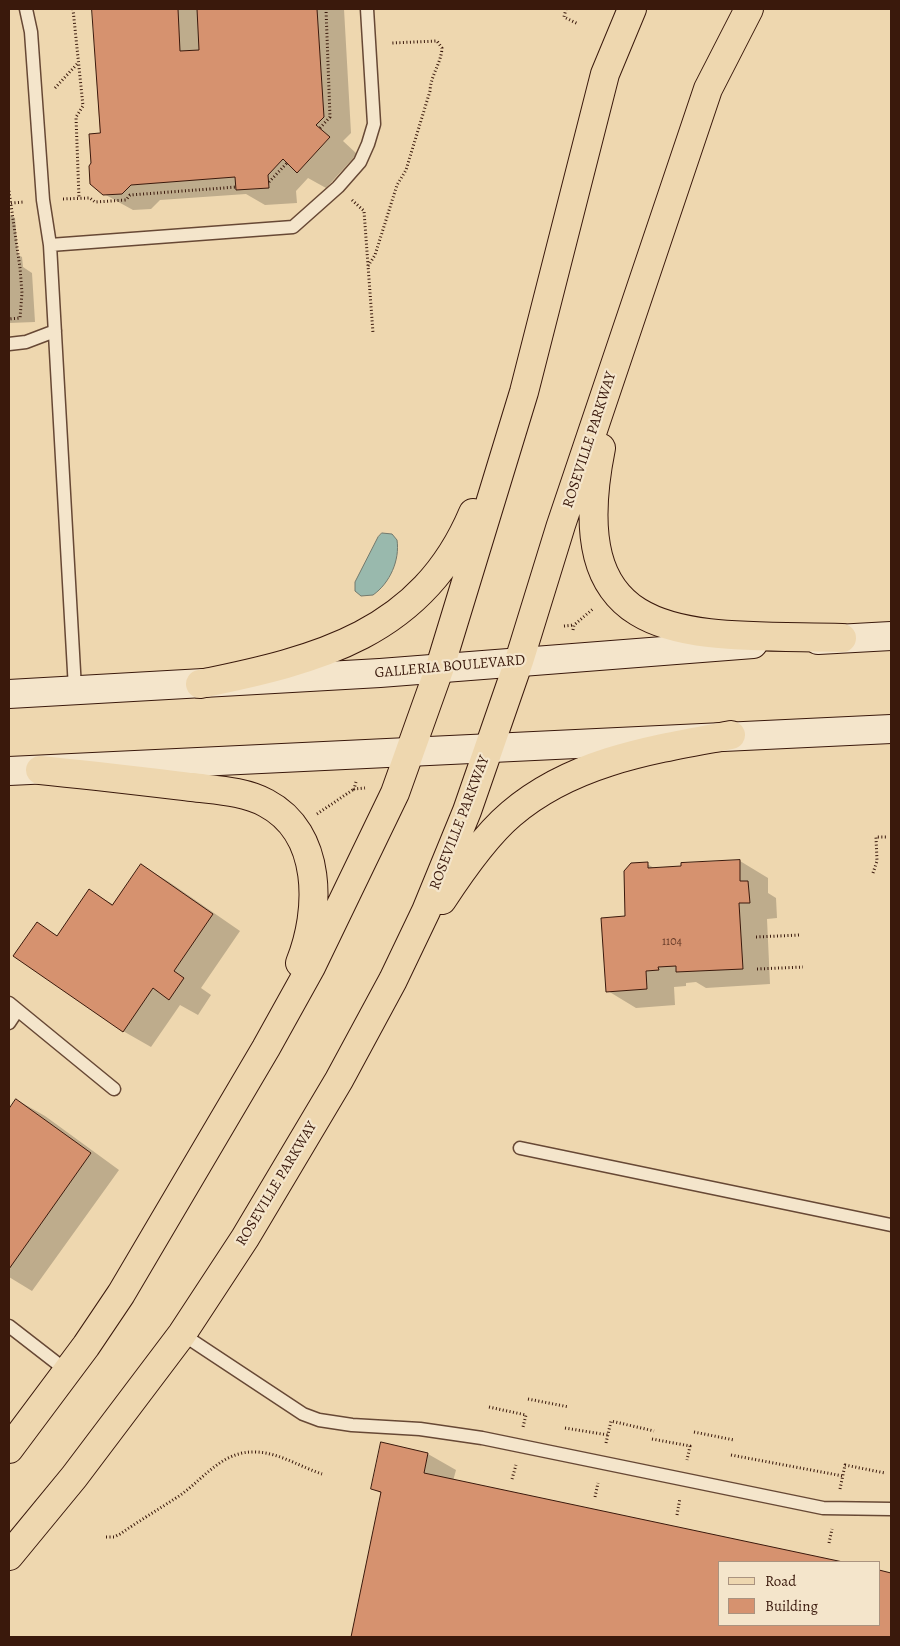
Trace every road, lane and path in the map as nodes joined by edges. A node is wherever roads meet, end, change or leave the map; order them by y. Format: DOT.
graph roads {
  1 [pos="26,9"];
  2 [pos="73,9"];
  3 [pos="326,9"];
  4 [pos="367,9"];
  5 [pos="566,9"];
  6 [pos="632,9"];
  7 [pos="749,9"];
  8 [pos="578,24"];
  9 [pos="392,43"];
  10 [pos="320,128"];
  11 [pos="287,163"];
  12 [pos="268,182"];
  13 [pos="236,187"];
  14 [pos="9,191"];
  15 [pos="79,198"];
  16 [pos="63,199"];
  17 [pos="351,199"];
  18 [pos="50,245"];
  19 [pos="368,266"];
  20 [pos="631,316"];
  21 [pos="9,319"];
  22 [pos="55,331"];
  23 [pos="373,333"];
  24 [pos="9,344"];
  25 [pos="524,392"];
  26 [pos="597,606"];
  27 [pos="574,625"];
  28 [pos="564,626"];
  29 [pos="571,635"];
  30 [pos="891,636"];
  31 [pos="842,638"];
  32 [pos="519,662"];
  33 [pos="440,667"];
  34 [pos="200,684"];
  35 [pos="75,689"];
  36 [pos="9,694"];
  37 [pos="891,729"];
  38 [pos="731,735"];
  39 [pos="490,748"];
  40 [pos="412,751"];
  41 [pos="40,770"];
  42 [pos="9,771"];
  43 [pos="357,779"];
  44 [pos="365,788"];
  45 [pos="354,789"];
  46 [pos="314,815"];
  47 [pos="888,837"];
  48 [pos="872,873"];
  49 [pos="800,936"];
  50 [pos="756,938"];
  51 [pos="802,967"];
  52 [pos="757,969"];
  53 [pos="393,980"];
  54 [pos="13,1007"];
  55 [pos="9,1023"];
  56 [pos="266,1048"];
  57 [pos="114,1090"];
  58 [pos="520,1148"];
  59 [pos="891,1224"];
  60 [pos="9,1326"];
  61 [pos="182,1334"];
  62 [pos="67,1371"];
  63 [pos="528,1399"];
  64 [pos="569,1408"];
  65 [pos="565,1428"];
  66 [pos="694,1432"];
  67 [pos="608,1436"];
  68 [pos="734,1440"];
  69 [pos="9,1450"];
  70 [pos="731,1455"];
  71 [pos="322,1474"];
  72 [pos="843,1476"];
  73 [pos="891,1509"];
  74 [pos="106,1536"];
  75 [pos="9,1556"];
  1 -- 18 [label="lane"];
  2 -- 15 [label="path"];
  3 -- 10 [label="path"];
  4 -- 18 [label="lane"];
  5 -- 8 [label="path"];
  6 -- 25 [label="main road"];
  7 -- 20 [label="main road, ROSEVILLE PARKWAY"];
  9 -- 19 [label="path"];
  11 -- 12 [label="path"];
  13 -- 15 [label="path"];
  14 -- 21 [label="path"];
  15 -- 16 [label="path"];
  17 -- 19 [label="path"];
  18 -- 22 [label="lane"];
  19 -- 23 [label="path"];
  20 -- 31 [label="main road"];
  20 -- 32 [label="main road, ROSEVILLE PARKWAY"];
  22 -- 24 [label="lane"];
  22 -- 35 [label="lane"];
  25 -- 33 [label="main road"];
  25 -- 34 [label="main road"];
  26 -- 27 [label="path"];
  27 -- 28 [label="path"];
  27 -- 29 [label="path"];
  30 -- 31 [label="main road, GALLERIA BOULEVARD"];
  31 -- 32 [label="main road, GALLERIA BOULEVARD"];
  32 -- 33 [label="main road, GALLERIA BOULEVARD"];
  32 -- 39 [label="main road, ROSEVILLE PARKWAY"];
  33 -- 34 [label="main road, GALLERIA BOULEVARD"];
  33 -- 40 [label="main road"];
  34 -- 35 [label="main road, GALLERIA BOULEVARD"];
  35 -- 36 [label="main road, GALLERIA BOULEVARD"];
  37 -- 38 [label="main road"];
  38 -- 39 [label="main road"];
  38 -- 53 [label="main road"];
  39 -- 40 [label="main road"];
  39 -- 53 [label="main road, ROSEVILLE PARKWAY"];
  40 -- 41 [label="main road"];
  40 -- 56 [label="main road"];
  41 -- 42 [label="main road"];
  41 -- 56 [label="main road"];
  43 -- 45 [label="path"];
  44 -- 45 [label="path"];
  45 -- 46 [label="path"];
  47 -- 48 [label="path"];
  49 -- 50 [label="path"];
  51 -- 52 [label="path"];
  53 -- 61 [label="main road, ROSEVILLE PARKWAY"];
  54 -- 55 [label="lane"];
  54 -- 57 [label="lane"];
  56 -- 62 [label="main road"];
  58 -- 59 [label="lane"];
  60 -- 62 [label="lane"];
  61 -- 73 [label="lane"];
  61 -- 75 [label="main road, ROSEVILLE PARKWAY"];
  62 -- 69 [label="main road"];
  63 -- 64 [label="path"];
  65 -- 67 [label="path"];
  66 -- 68 [label="path"];
  70 -- 72 [label="path"];
  71 -- 74 [label="path"];
}
